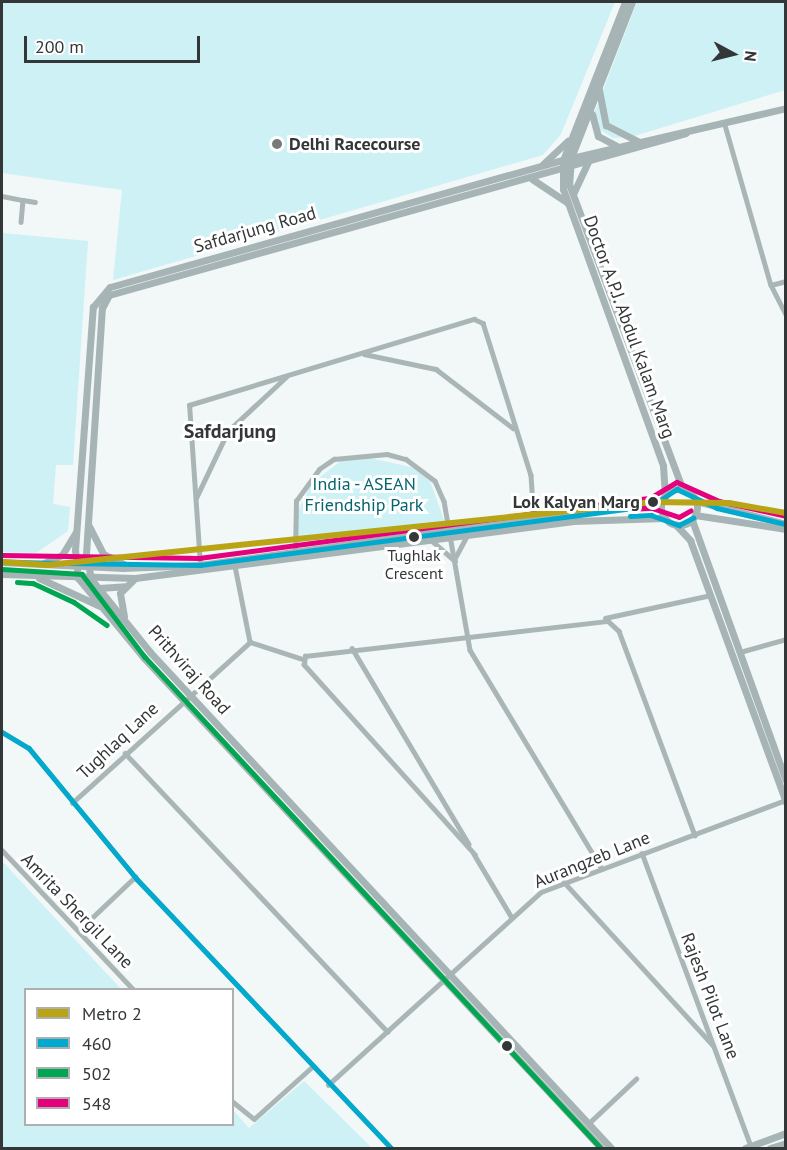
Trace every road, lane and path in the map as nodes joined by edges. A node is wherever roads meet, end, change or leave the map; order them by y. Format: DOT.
graph roads {
  1 [pos="625,2"];
  2 [pos="632,2"];
  3 [pos="599,90"];
  4 [pos="592,108"];
  5 [pos="786,108"];
  6 [pos="725,125"];
  7 [pos="686,133"];
  8 [pos="574,135"];
  9 [pos="638,141"];
  10 [pos="619,146"];
  11 [pos="571,158"];
  12 [pos="562,160"];
  13 [pos="588,162"];
  14 [pos="542,166"];
  15 [pos="565,168"];
  16 [pos="532,179"];
  17 [pos="573,194"];
  18 [pos="2,196"];
  19 [pos="23,200"];
  20 [pos="35,202"];
  21 [pos="568,203"];
  22 [pos="576,215"];
  23 [pos="21,222"];
  24 [pos="786,281"];
  25 [pos="771,285"];
  26 [pos="786,314"];
  27 [pos="361,354"];
  28 [pos="288,375"];
  29 [pos="514,429"];
  30 [pos="81,468"];
  31 [pos="91,469"];
  32 [pos="683,490"];
  33 [pos="664,498"];
  34 [pos="195,501"];
  35 [pos="696,501"];
  36 [pos="694,517"];
  37 [pos="664,518"];
  38 [pos="534,523"];
  39 [pos="88,524"];
  40 [pos="786,524"];
  41 [pos="676,525"];
  42 [pos="786,528"];
  43 [pos="77,529"];
  44 [pos="451,535"];
  45 [pos="467,535"];
  46 [pos="431,540"];
  47 [pos="695,545"];
  48 [pos="295,556"];
  49 [pos="455,561"];
  50 [pos="2,562"];
  51 [pos="39,564"];
  52 [pos="235,566"];
  53 [pos="75,567"];
  54 [pos="86,567"];
  55 [pos="135,568"];
  56 [pos="200,568"];
  57 [pos="2,574"];
  58 [pos="35,576"];
  59 [pos="78,578"];
  60 [pos="135,578"];
  61 [pos="91,579"];
  62 [pos="125,586"];
  63 [pos="99,588"];
  64 [pos="711,595"];
  65 [pos="102,608"];
  66 [pos="599,619"];
  67 [pos="126,622"];
  68 [pos="465,635"];
  69 [pos="786,639"];
  70 [pos="250,642"];
  71 [pos="352,648"];
  72 [pos="740,652"];
  73 [pos="303,659"];
  74 [pos="186,696"];
  75 [pos="2,732"];
  76 [pos="125,753"];
  77 [pos="786,781"];
  78 [pos="785,801"];
  79 [pos="72,803"];
  80 [pos="695,835"];
  81 [pos="2,850"];
  82 [pos="642,853"];
  83 [pos="475,855"];
  84 [pos="601,867"];
  85 [pos="135,877"];
  86 [pos="564,882"];
  87 [pos="511,916"];
  88 [pos="78,931"];
  89 [pos="451,975"];
  90 [pos="445,981"];
  91 [pos="132,988"];
  92 [pos="388,1032"];
  93 [pos="714,1047"];
  94 [pos="312,1067"];
  95 [pos="636,1079"];
  96 [pos="328,1085"];
  97 [pos="234,1103"];
  98 [pos="587,1124"];
  99 [pos="786,1133"];
  100 [pos="786,1143"];
  101 [pos="750,1148"];
  102 [pos="391,1149"];
  103 [pos="601,1149"];
  104 [pos="611,1149"];
  105 [pos="771,1149"];
  1 -- 8 [label="main road"];
  2 -- 3 [label="main road"];
  3 -- 4 [label="main road"];
  3 -- 9 [label="main road"];
  4 -- 10 [label="main road"];
  4 -- 11 [label="main road"];
  5 -- 6 [label="main road, Safdarjung Road"];
  6 -- 7 [label="main road, Safdarjung Road"];
  6 -- 25 [label="street"];
  7 -- 9 [label="main road, Safdarjung Road"];
  7 -- 13 [label="main road, Safdarjung Road"];
  8 -- 12 [label="main road"];
  8 -- 14 [label="main road"];
  9 -- 10 [label="main road, Safdarjung Road"];
  10 -- 11 [label="main road, Safdarjung Road"];
  11 -- 12 [label="main road, Safdarjung Road"];
  11 -- 15 [label="main road"];
  12 -- 14 [label="main road, Safdarjung Road"];
  12 -- 15 [label="main road"];
  13 -- 15 [label="main road, Safdarjung Road"];
  13 -- 17 [label="main road"];
  14 -- 30 [label="main road, Safdarjung Road"];
  15 -- 16 [label="main road, Safdarjung Road"];
  15 -- 17 [label="main road, Doctor A.P.J. Abdul Kalam Marg"];
  15 -- 21 [label="main road, Doctor A.P.J. Abdul Kalam Marg"];
  16 -- 21 [label="main road"];
  16 -- 31 [label="main road, Safdarjung Road"];
  17 -- 22 [label="main road, Doctor A.P.J. Abdul Kalam Marg"];
  18 -- 19 [label="street"];
  19 -- 20 [label="street"];
  19 -- 23 [label="street"];
  21 -- 22 [label="main road, Doctor A.P.J. Abdul Kalam Marg"];
  22 -- 32 [label="main road, Doctor A.P.J. Abdul Kalam Marg"];
  22 -- 33 [label="main road, Doctor A.P.J. Abdul Kalam Marg"];
  24 -- 25 [label="street"];
  25 -- 26 [label="street"];
  27 -- 28 [label="street"];
  27 -- 29 [label="street"];
  27 -- 29 [label="street"];
  28 -- 34 [label="street"];
  28 -- 34 [label="street"];
  29 -- 38 [label="street"];
  30 -- 31 [label="main road"];
  30 -- 43 [label="main road, Safdarjung Road"];
  31 -- 39 [label="main road, Safdarjung Road"];
  32 -- 33 [label="main road"];
  32 -- 35 [label="main road"];
  33 -- 37 [label="main road"];
  33 -- 38 [label="main road"];
  34 -- 56 [label="street"];
  35 -- 36 [label="main road"];
  35 -- 40 [label="main road"];
  36 -- 41 [label="main road"];
  36 -- 42 [label="main road"];
  36 -- 47 [label="main road"];
  37 -- 38 [label="main road"];
  37 -- 41 [label="main road"];
  38 -- 44 [label="main road"];
  38 -- 45 [label="main road"];
  39 -- 54 [label="main road, Safdarjung Road"];
  39 -- 55 [label="main road"];
  41 -- 47 [label="main road"];
  43 -- 51 [label="main road"];
  43 -- 53 [label="main road, Safdarjung Road"];
  44 -- 45 [label="main road"];
  44 -- 46 [label="main road"];
  44 -- 48 [label="main road"];
  44 -- 48 [label="street"];
  44 -- 49 [label="street"];
  45 -- 49 [label="street"];
  46 -- 48 [label="main road"];
  46 -- 49 [label="street"];
  47 -- 64 [label="main road"];
  47 -- 72 [label="main road"];
  48 -- 52 [label="main road"];
  48 -- 56 [label="main road"];
  49 -- 68 [label="street"];
  50 -- 51 [label="main road"];
  51 -- 53 [label="main road"];
  52 -- 56 [label="main road"];
  52 -- 70 [label="street"];
  53 -- 54 [label="main road"];
  53 -- 59 [label="main road, Prithviraj Road"];
  54 -- 55 [label="main road"];
  54 -- 61 [label="main road, Prithviraj Road"];
  55 -- 56 [label="main road"];
  56 -- 60 [label="main road"];
  57 -- 58 [label="main road"];
  58 -- 59 [label="main road"];
  58 -- 65 [label="main road"];
  59 -- 61 [label="main road"];
  59 -- 65 [label="main road, Prithviraj Road"];
  60 -- 61 [label="main road"];
  60 -- 62 [label="main road"];
  61 -- 63 [label="main road, Prithviraj Road"];
  62 -- 63 [label="main road"];
  62 -- 67 [label="main road"];
  63 -- 67 [label="main road, Prithviraj Road"];
  64 -- 66 [label="street"];
  64 -- 78 [label="main road"];
  65 -- 74 [label="main road, Prithviraj Road"];
  66 -- 68 [label="street"];
  66 -- 80 [label="street"];
  67 -- 74 [label="main road, Prithviraj Road"];
  68 -- 71 [label="street"];
  68 -- 84 [label="street"];
  69 -- 72 [label="street"];
  70 -- 73 [label="street"];
  70 -- 74 [label="street, Tughlaq Lane"];
  71 -- 73 [label="street"];
  71 -- 83 [label="street"];
  72 -- 77 [label="main road"];
  73 -- 83 [label="street"];
  74 -- 76 [label="street, Tughlaq Lane"];
  74 -- 89 [label="main road, Prithviraj Road"];
  74 -- 90 [label="main road, Prithviraj Road"];
  75 -- 79 [label="street"];
  76 -- 79 [label="street, Tughlaq Lane"];
  76 -- 92 [label="street"];
  78 -- 80 [label="street, Aurangzeb Lane"];
  79 -- 85 [label="street"];
  80 -- 82 [label="street, Aurangzeb Lane"];
  81 -- 88 [label="street, Amrita Shergil Lane"];
  82 -- 84 [label="street, Aurangzeb Lane"];
  82 -- 93 [label="street, Rajesh Pilot Lane"];
  83 -- 87 [label="street"];
  84 -- 86 [label="street, Aurangzeb Lane"];
  85 -- 88 [label="street"];
  85 -- 94 [label="street"];
  86 -- 87 [label="street, Aurangzeb Lane"];
  86 -- 93 [label="street"];
  87 -- 89 [label="street, Aurangzeb Lane"];
  88 -- 91 [label="street, Amrita Shergil Lane"];
  89 -- 90 [label="street, Aurangzeb Lane"];
  89 -- 98 [label="main road, Prithviraj Road"];
  90 -- 92 [label="street, Aurangzeb Lane"];
  90 -- 103 [label="main road, Prithviraj Road"];
  92 -- 96 [label="street, Aurangzeb Lane"];
  93 -- 101 [label="street, Rajesh Pilot Lane"];
  94 -- 96 [label="street"];
  94 -- 97 [label="street"];
  95 -- 98 [label="street"];
  96 -- 102 [label="street"];
  98 -- 104 [label="main road, Prithviraj Road"];
  99 -- 101 [label="main road"];
  100 -- 105 [label="main road"];
}
